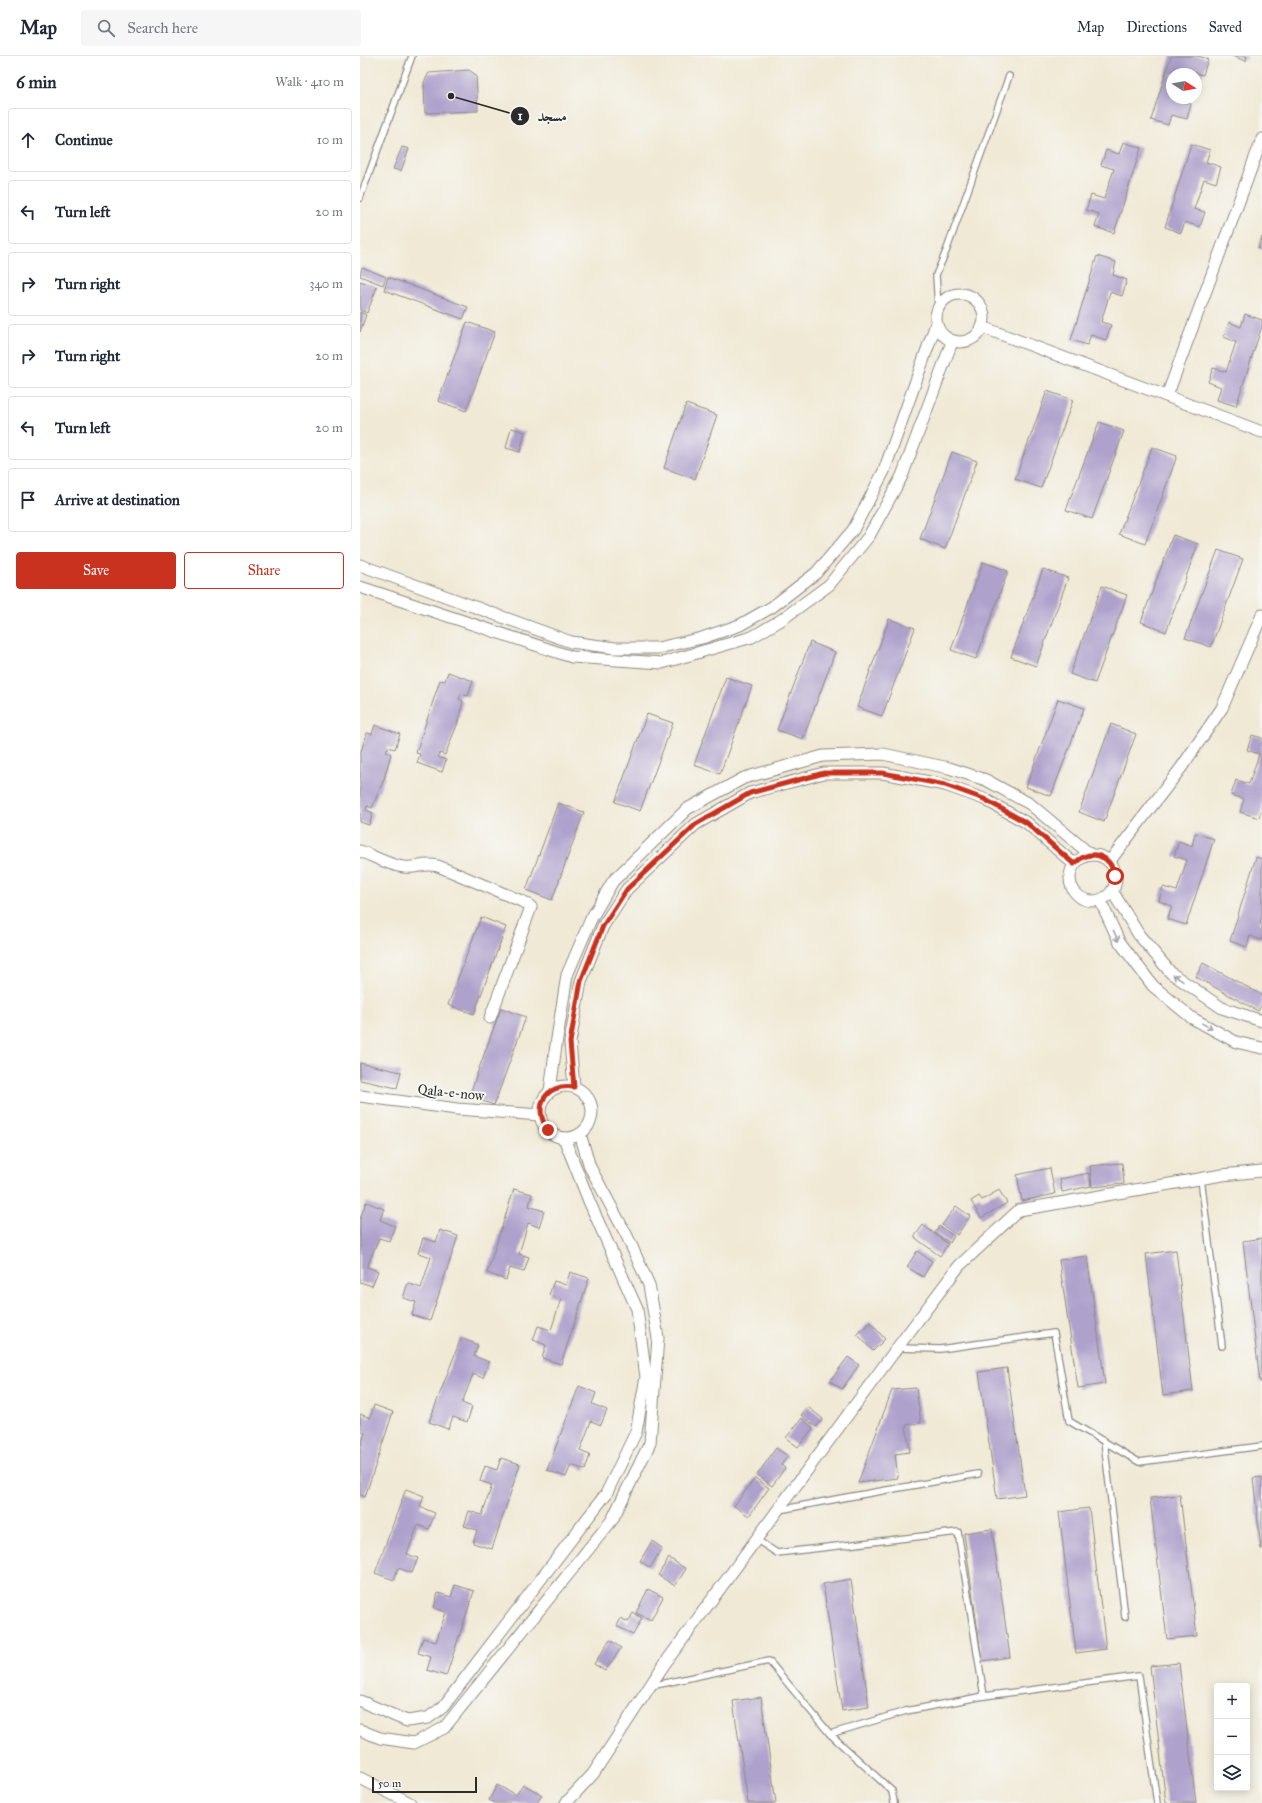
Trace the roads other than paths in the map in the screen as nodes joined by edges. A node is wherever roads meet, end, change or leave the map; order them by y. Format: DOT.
graph roads {
  1 [pos="412,56"];
  2 [pos="1009,76"];
  3 [pos="1262,139"];
  4 [pos="360,198"];
  5 [pos="938,308"];
  6 [pos="936,324"];
  7 [pos="982,327"];
  8 [pos="952,342"];
  9 [pos="1167,396"];
  10 [pos="1262,432"];
  11 [pos="360,566"];
  12 [pos="360,587"];
  13 [pos="1262,616"];
  14 [pos="360,851"];
  15 [pos="1091,855"];
  16 [pos="1109,862"];
  17 [pos="1074,864"];
  18 [pos="1112,891"];
  19 [pos="1100,900"];
  20 [pos="490,1018"];
  21 [pos="1262,1021"];
  22 [pos="1262,1048"];
  23 [pos="574,1087"];
  24 [pos="550,1092"];
  25 [pos="360,1096"];
  26 [pos="540,1115"];
  27 [pos="580,1134"];
  28 [pos="564,1138"];
  29 [pos="1262,1171"];
  30 [pos="1201,1179"];
  31 [pos="1222,1346"];
  32 [pos="897,1348"];
  33 [pos="1104,1441"];
  34 [pos="1262,1446"];
  35 [pos="978,1474"];
  36 [pos="779,1510"];
  37 [pos="757,1540"];
  38 [pos="1125,1617"];
  39 [pos="650,1686"];
  40 [pos="984,1696"];
  41 [pos="360,1701"];
  42 [pos="360,1730"];
  43 [pos="830,1734"];
  44 [pos="360,1778"];
  45 [pos="410,1803"];
  46 [pos="566,1803"];
  47 [pos="894,1803"];
  48 [pos="1157,1803"];
  1 -- 4 [label="lane"];
  2 -- 5 [label="lane"];
  3 -- 9 [label="street"];
  5 -- 6 [label="street"];
  5 -- 7 [label="street"];
  6 -- 8 [label="street"];
  6 -- 11 [label="street"];
  7 -- 8 [label="street"];
  7 -- 9 [label="street"];
  8 -- 12 [label="street"];
  9 -- 10 [label="street"];
  13 -- 16 [label="street"];
  14 -- 20 [label="street"];
  15 -- 16 [label="street"];
  15 -- 17 [label="street"];
  15 -- 24 [label="street"];
  16 -- 18 [label="street"];
  17 -- 19 [label="street"];
  17 -- 23 [label="street"];
  18 -- 19 [label="street"];
  21 -- 18 [label="street, one-way"];
  19 -- 22 [label="street, one-way"];
  23 -- 24 [label="street"];
  23 -- 27 [label="street"];
  24 -- 26 [label="street"];
  25 -- 26 [label="street, Qala-e-now"];
  26 -- 28 [label="street"];
  27 -- 28 [label="street"];
  27 -- 42 [label="street"];
  28 -- 41 [label="street"];
  29 -- 30 [label="street"];
  30 -- 31 [label="lane"];
  30 -- 32 [label="street"];
  32 -- 33 [label="lane"];
  32 -- 36 [label="street"];
  33 -- 34 [label="lane"];
  33 -- 38 [label="lane"];
  35 -- 36 [label="lane"];
  36 -- 37 [label="street"];
  37 -- 39 [label="street"];
  37 -- 40 [label="lane"];
  39 -- 43 [label="lane"];
  39 -- 46 [label="street"];
  40 -- 43 [label="lane"];
  40 -- 48 [label="lane"];
  43 -- 47 [label="lane"];
  44 -- 45 [label="street"];
}
